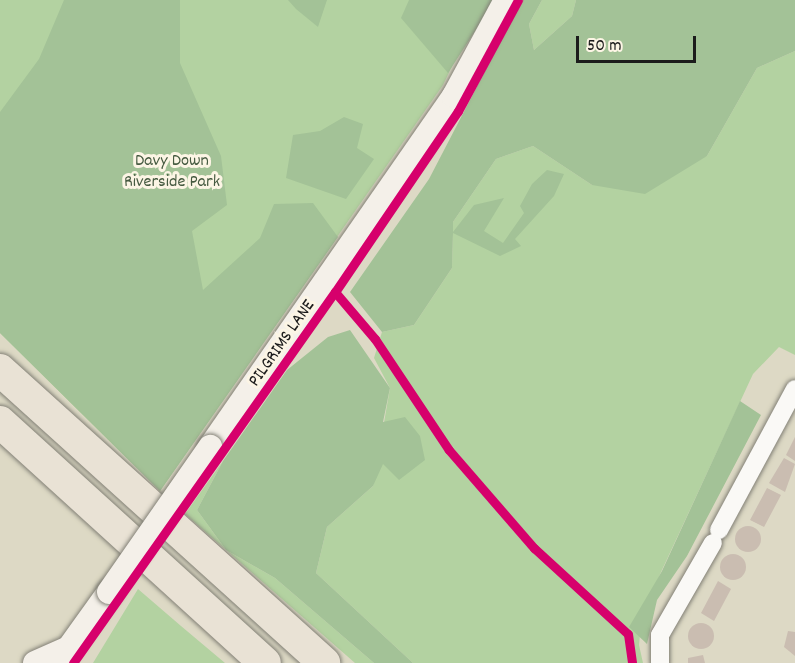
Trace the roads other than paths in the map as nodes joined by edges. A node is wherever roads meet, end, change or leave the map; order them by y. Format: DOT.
graph roads {
  1 [pos="506,0"];
  2 [pos="0,370"];
  3 [pos="795,389"];
  4 [pos="0,422"];
  5 [pos="62,656"];
  6 [pos="35,663"];
  7 [pos="265,663"];
  8 [pos="324,663"];
  9 [pos="660,663"];
  1 -- 5 [label="main road, PILGRIMS LANE, bridge"];
  2 -- 8 [label="highway"];
  3 -- 9 [label="street"];
  4 -- 7 [label="highway"];
  5 -- 6 [label="main road, PILGRIMS LANE"];
}
